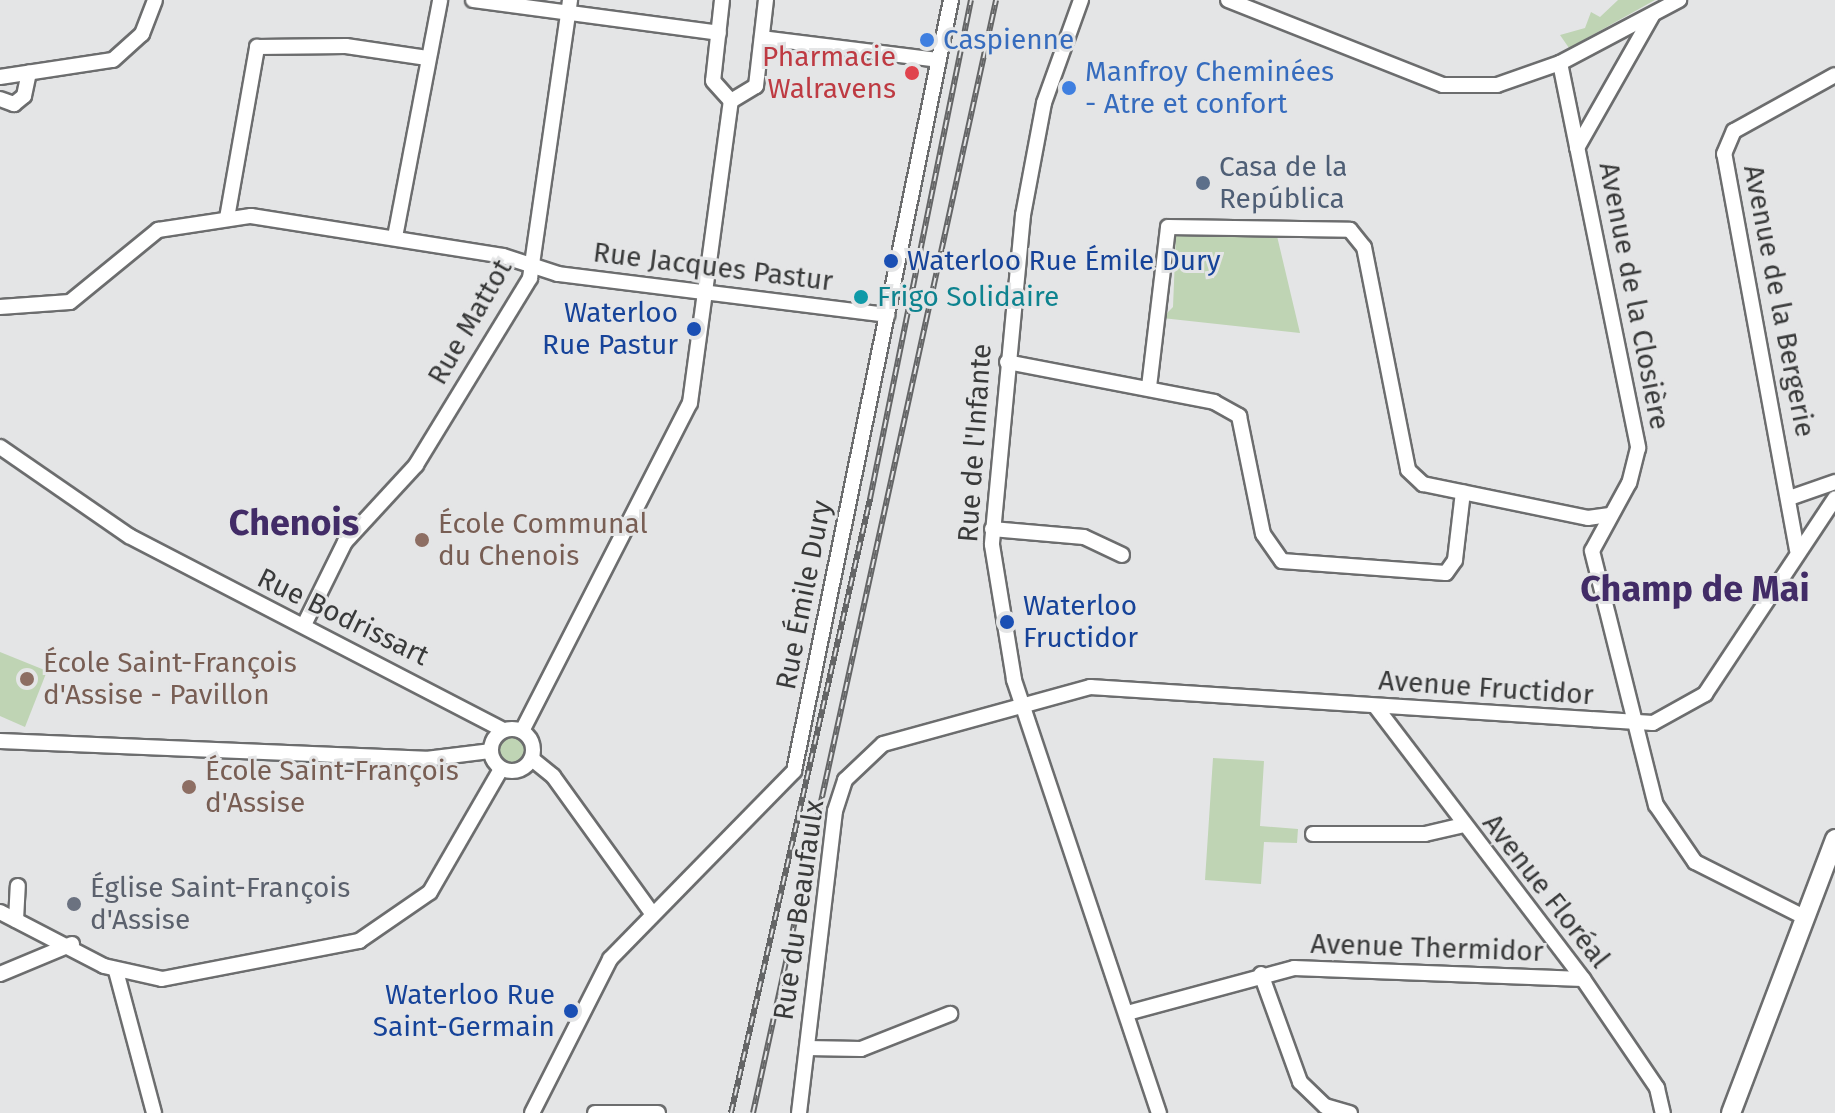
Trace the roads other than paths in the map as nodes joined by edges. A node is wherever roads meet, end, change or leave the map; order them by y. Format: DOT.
graph roads {
  1 [pos="155,0"];
  2 [pos="440,0"];
  3 [pos="473,0"];
  4 [pos="722,0"];
  5 [pos="766,0"];
  6 [pos="951,0"];
  7 [pos="1081,0"];
  8 [pos="1228,0"];
  9 [pos="1679,0"];
  10 [pos="569,8"];
  11 [pos="1653,15"];
  12 [pos="719,33"];
  13 [pos="762,38"];
  14 [pos="427,58"];
  15 [pos="939,60"];
  16 [pos="1560,63"];
  17 [pos="29,73"];
  18 [pos="1835,75"];
  19 [pos="0,77"];
  20 [pos="0,99"];
  21 [pos="731,101"];
  22 [pos="1577,148"];
  23 [pos="227,218"];
  24 [pos="395,237"];
  25 [pos="534,267"];
  26 [pos="706,292"];
  27 [pos="0,307"];
  28 [pos="887,315"];
  29 [pos="1007,362"];
  30 [pos="1149,387"];
  31 [pos="0,447"];
  32 [pos="1835,482"];
  33 [pos="1463,492"];
  34 [pos="1792,497"];
  35 [pos="1835,498"];
  36 [pos="1610,515"];
  37 [pos="1588,518"];
  38 [pos="992,529"];
  39 [pos="1594,540"];
  40 [pos="1797,551"];
  41 [pos="1122,555"];
  42 [pos="304,625"];
  43 [pos="1022,703"];
  44 [pos="1376,707"];
  45 [pos="1635,725"];
  46 [pos="503,730"];
  47 [pos="522,731"];
  48 [pos="0,741"];
  49 [pos="490,751"];
  50 [pos="532,759"];
  51 [pos="501,769"];
  52 [pos="1461,826"];
  53 [pos="1313,834"];
  54 [pos="1835,839"];
  55 [pos="18,886"];
  56 [pos="0,912"];
  57 [pos="651,912"];
  58 [pos="1802,916"];
  59 [pos="16,920"];
  60 [pos="72,944"];
  61 [pos="116,971"];
  62 [pos="0,974"];
  63 [pos="1261,974"];
  64 [pos="1583,979"];
  65 [pos="1131,1012"];
  66 [pos="950,1014"];
  67 [pos="807,1048"];
  68 [pos="800,1107"];
  69 [pos="154,1113"];
  70 [pos="531,1113"];
  71 [pos="546,1113"];
  72 [pos="595,1113"];
  73 [pos="658,1113"];
  74 [pos="789,1113"];
  75 [pos="1159,1113"];
  76 [pos="1350,1113"];
  77 [pos="1663,1113"];
  78 [pos="1731,1113"];
  1 -- 17 [label="street"];
  2 -- 14 [label="street"];
  3 -- 10 [label="street"];
  4 -- 12 [label="street"];
  5 -- 13 [label="street"];
  6 -- 15 [label="street, Rue Émile Dury"];
  7 -- 29 [label="street, Rue de l'Infante"];
  8 -- 16 [label="street"];
  9 -- 11 [label="street"];
  10 -- 12 [label="street"];
  10 -- 25 [label="street, Rue Mattot"];
  11 -- 16 [label="street"];
  11 -- 22 [label="street, Avenue de la Closière"];
  12 -- 21 [label="street"];
  13 -- 15 [label="street"];
  13 -- 21 [label="street"];
  14 -- 23 [label="street"];
  14 -- 24 [label="street"];
  15 -- 28 [label="street, Rue Émile Dury"];
  16 -- 22 [label="street, Avenue de la Closière"];
  17 -- 19 [label="street"];
  17 -- 20 [label="street"];
  18 -- 34 [label="street, Avenue de la Bergerie"];
  21 -- 26 [label="street"];
  22 -- 36 [label="street, Avenue de la Closière"];
  23 -- 24 [label="street, Rue Jacques Pastur"];
  23 -- 27 [label="street, Rue Jacques Pastur"];
  24 -- 25 [label="street, Rue Jacques Pastur"];
  25 -- 26 [label="street, Rue Jacques Pastur"];
  25 -- 42 [label="street, Rue Mattot"];
  26 -- 28 [label="street, Rue Jacques Pastur"];
  26 -- 47 [label="street"];
  28 -- 57 [label="street, Rue Émile Dury"];
  29 -- 30 [label="street"];
  29 -- 38 [label="street, Rue de l'Infante"];
  30 -- 33 [label="street"];
  30 -- 33 [label="street"];
  31 -- 42 [label="street, Rue Bodrissart"];
  32 -- 34 [label="street"];
  33 -- 37 [label="street"];
  34 -- 40 [label="street, Avenue de la Bergerie"];
  35 -- 40 [label="street, Avenue Fructidor"];
  36 -- 37 [label="street"];
  36 -- 39 [label="street, Avenue de la Closière"];
  37 -- 39 [label="street"];
  38 -- 41 [label="street"];
  38 -- 43 [label="street, Rue de l'Infante"];
  39 -- 45 [label="street"];
  40 -- 45 [label="street, Avenue Fructidor"];
  42 -- 46 [label="street, Rue Bodrissart"];
  43 -- 44 [label="street, Avenue Fructidor"];
  43 -- 65 [label="street, Rue de l'Infante"];
  43 -- 67 [label="street, Rue du Beaufaulx"];
  44 -- 45 [label="street, Avenue Fructidor"];
  44 -- 52 [label="street, Avenue Floréal"];
  45 -- 58 [label="street"];
  46 -- 47 [label="street"];
  46 -- 49 [label="street"];
  47 -- 50 [label="street"];
  48 -- 49 [label="street"];
  49 -- 51 [label="street"];
  50 -- 51 [label="street"];
  50 -- 57 [label="street"];
  51 -- 61 [label="street"];
  52 -- 53 [label="street"];
  52 -- 64 [label="street, Avenue Floréal"];
  54 -- 58 [label="main road"];
  55 -- 59 [label="street"];
  56 -- 59 [label="street"];
  57 -- 70 [label="street, Rue Émile Dury"];
  58 -- 78 [label="main road"];
  59 -- 60 [label="street"];
  60 -- 61 [label="street"];
  60 -- 62 [label="street"];
  61 -- 69 [label="street"];
  63 -- 64 [label="street, Avenue Thermidor"];
  63 -- 65 [label="street, Avenue Thermidor"];
  63 -- 76 [label="street"];
  64 -- 77 [label="street, Avenue Floréal"];
  65 -- 75 [label="street, Rue de l'Infante"];
  66 -- 67 [label="street"];
  67 -- 68 [label="street, Rue du Beaufaulx"];
  68 -- 74 [label="street, Rue du Beaufaulx"];
  70 -- 71 [label="street"];
  72 -- 73 [label="street"];
}
